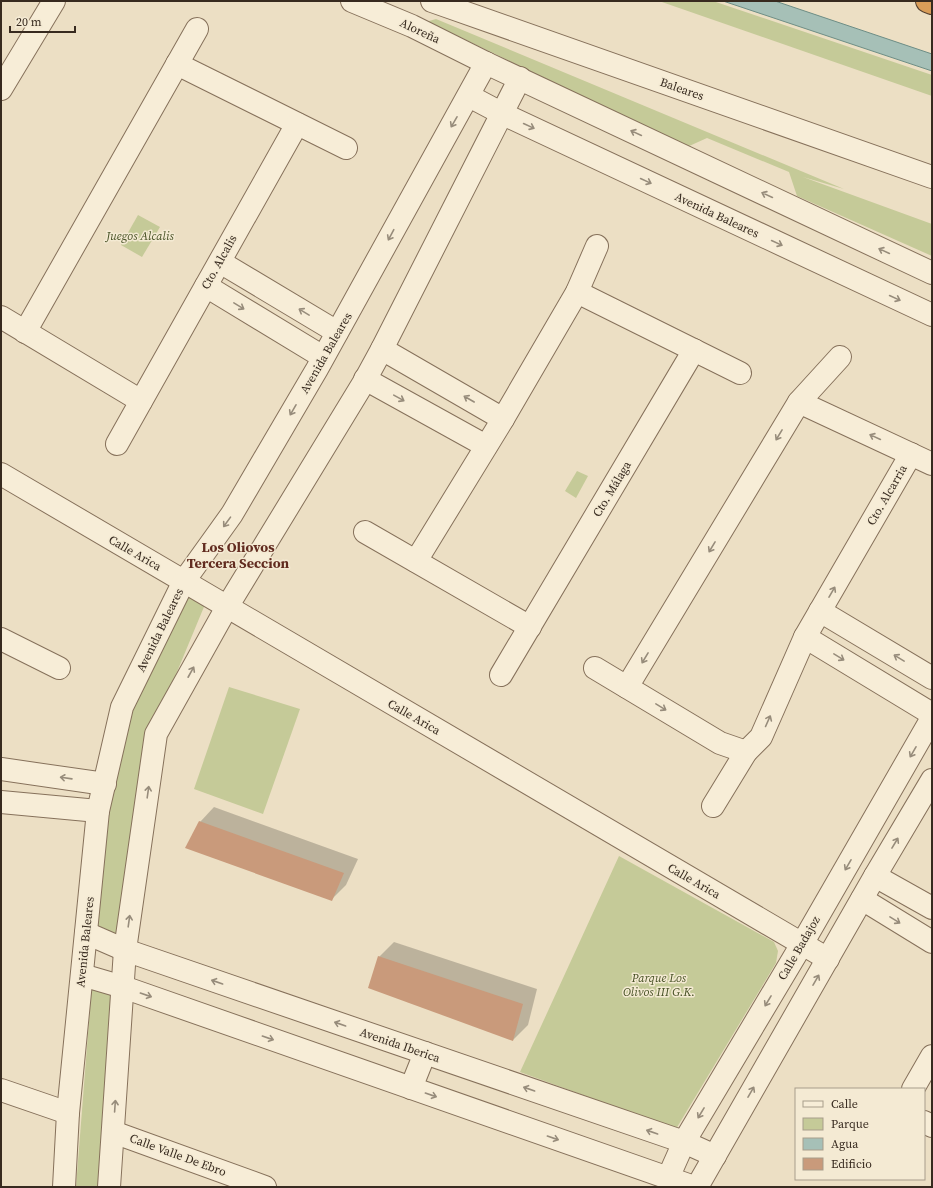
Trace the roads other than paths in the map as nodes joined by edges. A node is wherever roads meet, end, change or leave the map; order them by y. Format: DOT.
graph roads {
  1 [pos="54,1"];
  2 [pos="352,1"];
  3 [pos="432,1"];
  4 [pos="927,1"];
  5 [pos="932,3"];
  6 [pos="198,28"];
  7 [pos="486,63"];
  8 [pos="177,64"];
  9 [pos="520,78"];
  10 [pos="1,89"];
  11 [pos="469,96"];
  12 [pos="503,114"];
  13 [pos="297,124"];
  14 [pos="346,148"];
  15 [pos="932,177"];
  16 [pos="597,246"];
  17 [pos="220,262"];
  18 [pos="932,273"];
  19 [pos="206,286"];
  20 [pos="577,292"];
  21 [pos="932,315"];
  22 [pos="1,318"];
  23 [pos="25,332"];
  24 [pos="337,332"];
  25 [pos="382,349"];
  26 [pos="694,350"];
  27 [pos="323,357"];
  28 [pos="840,357"];
  29 [pos="740,373"];
  30 [pos="365,379"];
  31 [pos="141,402"];
  32 [pos="799,402"];
  33 [pos="503,419"];
  34 [pos="116,444"];
  35 [pos="486,446"];
  36 [pos="911,454"];
  37 [pos="932,464"];
  38 [pos="1,474"];
  39 [pos="365,532"];
  40 [pos="416,561"];
  41 [pos="184,581"];
  42 [pos="227,607"];
  43 [pos="820,611"];
  44 [pos="530,627"];
  45 [pos="805,637"];
  46 [pos="1,639"];
  47 [pos="59,668"];
  48 [pos="595,668"];
  49 [pos="501,675"];
  50 [pos="932,678"];
  51 [pos="627,687"];
  52 [pos="932,714"];
  53 [pos="932,718"];
  54 [pos="746,752"];
  55 [pos="1,769"];
  56 [pos="932,780"];
  57 [pos="105,784"];
  58 [pos="1,802"];
  59 [pos="713,806"];
  60 [pos="98,811"];
  61 [pos="875,876"];
  62 [pos="862,899"];
  63 [pos="932,908"];
  64 [pos="86,933"];
  65 [pos="932,942"];
  66 [pos="802,944"];
  67 [pos="125,950"];
  68 [pos="828,959"];
  69 [pos="82,975"];
  70 [pos="123,987"];
  71 [pos="425,1053"];
  72 [pos="932,1056"];
  73 [pos="411,1088"];
  74 [pos="914,1088"];
  75 [pos="1,1090"];
  76 [pos="68,1113"];
  77 [pos="113,1132"];
  78 [pos="684,1142"];
  79 [pos="715,1156"];
  80 [pos="668,1178"];
  81 [pos="64,1187"];
  82 [pos="109,1187"];
  83 [pos="265,1187"];
  84 [pos="694,1187"];
  85 [pos="697,1187"];
  1 -- 10 [label="street"];
  2 -- 7 [label="street, Aloreña"];
  3 -- 15 [label="street, Baleares"];
  4 -- 5 [label="highway"];
  6 -- 8 [label="street"];
  7 -- 9 [label="street"];
  7 -- 11 [label="street, Avenida Baleares"];
  8 -- 13 [label="street"];
  8 -- 23 [label="street"];
  9 -- 12 [label="street"];
  18 -- 9 [label="street, one-way"];
  11 -- 12 [label="street, Avenida Baleares"];
  11 -- 24 [label="street, Avenida Baleares, one-way"];
  12 -- 21 [label="street, Avenida Baleares, one-way"];
  12 -- 25 [label="street"];
  13 -- 14 [label="street"];
  13 -- 17 [label="street, Cto. Alcalis"];
  16 -- 20 [label="street"];
  17 -- 19 [label="street, Cto. Alcalis"];
  24 -- 17 [label="street, one-way"];
  19 -- 27 [label="street, one-way"];
  19 -- 31 [label="street, Cto. Alcalis"];
  20 -- 26 [label="street"];
  20 -- 33 [label="street"];
  22 -- 23 [label="street"];
  23 -- 31 [label="street"];
  24 -- 27 [label="street, Avenida Baleares"];
  25 -- 30 [label="street"];
  33 -- 25 [label="street, one-way"];
  26 -- 29 [label="street"];
  26 -- 44 [label="street, Cto. Málaga"];
  27 -- 41 [label="street, Avenida Baleares, one-way"];
  28 -- 32 [label="street"];
  30 -- 35 [label="street, one-way"];
  30 -- 42 [label="street"];
  31 -- 34 [label="street, Cto. Alcalis"];
  36 -- 32 [label="street, Cto. Alcarria, one-way"];
  32 -- 51 [label="street, one-way"];
  33 -- 35 [label="street"];
  35 -- 40 [label="street"];
  36 -- 37 [label="street"];
  43 -- 36 [label="street, Cto. Alcarria, one-way"];
  38 -- 41 [label="street, Calle Arica"];
  39 -- 40 [label="street"];
  40 -- 44 [label="street"];
  41 -- 42 [label="street, Calle Arica"];
  41 -- 57 [label="street, Avenida Baleares"];
  42 -- 66 [label="street, Calle Arica"];
  67 -- 42 [label="street, one-way"];
  43 -- 45 [label="street, Cto. Alcarria"];
  50 -- 43 [label="street, one-way"];
  44 -- 49 [label="street, Cto. Málaga"];
  45 -- 52 [label="street, one-way"];
  54 -- 45 [label="street, Cto. Alcarria, one-way"];
  46 -- 47 [label="street"];
  48 -- 51 [label="street"];
  51 -- 54 [label="street, one-way"];
  53 -- 66 [label="street, Calle Badajoz, one-way"];
  54 -- 59 [label="street, Cto. Alcarria"];
  57 -- 55 [label="street, one-way"];
  61 -- 56 [label="street, one-way"];
  57 -- 60 [label="street, Avenida Baleares"];
  58 -- 60 [label="street"];
  60 -- 64 [label="street, Avenida Baleares"];
  61 -- 62 [label="street"];
  61 -- 63 [label="street"];
  62 -- 65 [label="street, one-way"];
  62 -- 68 [label="street"];
  64 -- 67 [label="street, Avenida Iberica"];
  64 -- 69 [label="street, Avenida Baleares"];
  66 -- 68 [label="street, Calle Arica"];
  66 -- 78 [label="street, Calle Badajoz, one-way"];
  67 -- 70 [label="street"];
  71 -- 67 [label="street, Avenida Iberica, one-way"];
  79 -- 68 [label="street, one-way"];
  69 -- 70 [label="street"];
  69 -- 76 [label="street, Avenida Baleares"];
  70 -- 73 [label="street, one-way"];
  77 -- 70 [label="street, one-way"];
  71 -- 73 [label="street"];
  78 -- 71 [label="street, Avenida Iberica, one-way"];
  72 -- 74 [label="street"];
  73 -- 80 [label="street, one-way"];
  75 -- 76 [label="street"];
  76 -- 81 [label="street, Avenida Baleares"];
  77 -- 82 [label="street"];
  77 -- 83 [label="street, Calle Valle De Ebro"];
  78 -- 79 [label="street, Avenida Iberica"];
  78 -- 80 [label="street, Calle Badajoz"];
  79 -- 85 [label="street"];
  80 -- 84 [label="street"];
}
